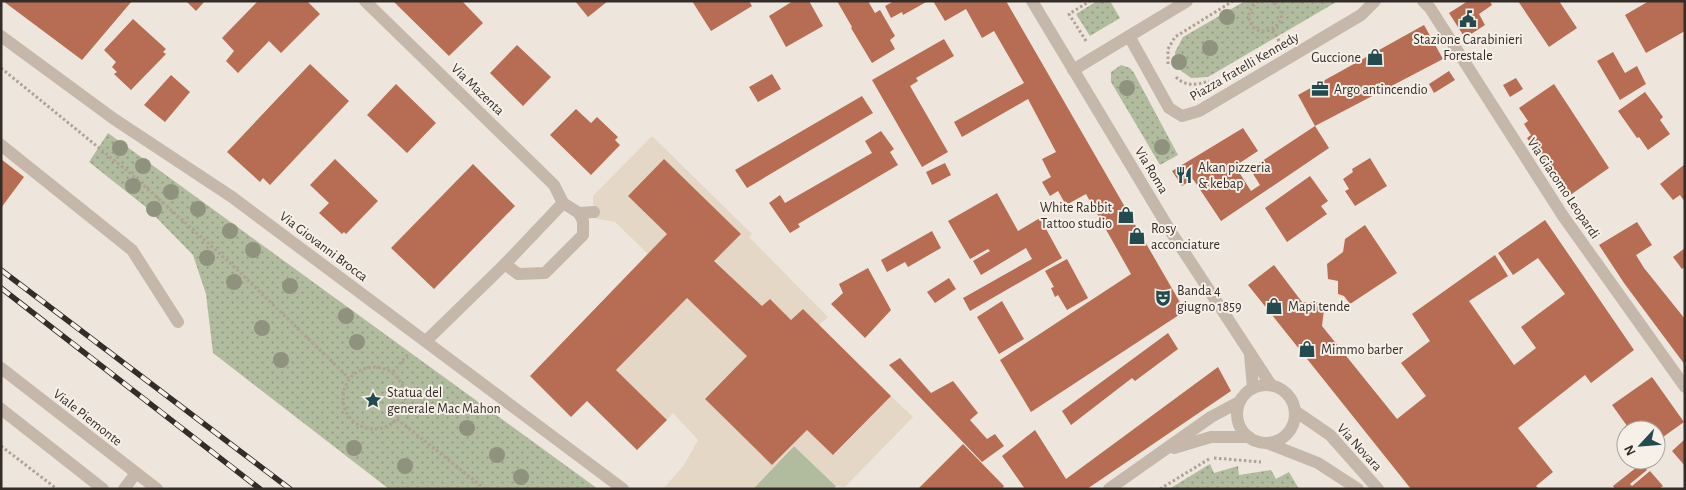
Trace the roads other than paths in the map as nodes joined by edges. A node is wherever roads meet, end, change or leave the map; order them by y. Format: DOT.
graph roads {
  1 [pos="365,1"];
  2 [pos="1032,1"];
  3 [pos="1187,1"];
  4 [pos="1375,1"];
  5 [pos="1423,1"];
  6 [pos="1,36"];
  7 [pos="1129,36"];
  8 [pos="1073,70"];
  9 [pos="1,146"];
  10 [pos="563,203"];
  11 [pos="594,212"];
  12 [pos="579,213"];
  13 [pos="505,264"];
  14 [pos="178,322"];
  15 [pos="426,341"];
  16 [pos="1250,352"];
  17 [pos="1,368"];
  18 [pos="1271,385"];
  19 [pos="1685,387"];
  20 [pos="1253,388"];
  21 [pos="1239,402"];
  22 [pos="1,409"];
  23 [pos="1295,411"];
  24 [pos="1249,437"];
  25 [pos="1267,443"];
  26 [pos="1164,451"];
  27 [pos="136,473"];
  28 [pos="103,489"];
  29 [pos="124,489"];
  30 [pos="156,489"];
  31 [pos="623,489"];
  32 [pos="1109,489"];
  33 [pos="1358,489"];
  34 [pos="1378,489"];
  1 -- 10 [label="street, Via Mazenta"];
  2 -- 8 [label="street, Via Roma"];
  3 -- 7 [label="street"];
  4 -- 7 [label="street, Piazza fratelli Kennedy"];
  5 -- 19 [label="street, Via Giacomo Leopardi"];
  6 -- 15 [label="street, Via Giovanni Brocca"];
  7 -- 8 [label="street"];
  8 -- 16 [label="street, Via Roma"];
  9 -- 14 [label="street"];
  10 -- 12 [label="street, Via Mazenta"];
  10 -- 13 [label="street"];
  11 -- 12 [label="street"];
  12 -- 13 [label="street"];
  13 -- 15 [label="street"];
  15 -- 31 [label="street, Via Giovanni Brocca"];
  16 -- 18 [label="street, Via Roma"];
  16 -- 20 [label="street, Via Roma"];
  17 -- 27 [label="street, Viale Piemonte"];
  18 -- 20 [label="street"];
  18 -- 23 [label="street"];
  20 -- 21 [label="street"];
  21 -- 24 [label="street"];
  21 -- 26 [label="street"];
  22 -- 28 [label="street"];
  23 -- 25 [label="street"];
  23 -- 34 [label="street, Via Novara"];
  24 -- 25 [label="street"];
  24 -- 26 [label="street"];
  25 -- 33 [label="street"];
  26 -- 32 [label="street"];
  27 -- 29 [label="street"];
  27 -- 30 [label="street, Viale Piemonte"];
}
